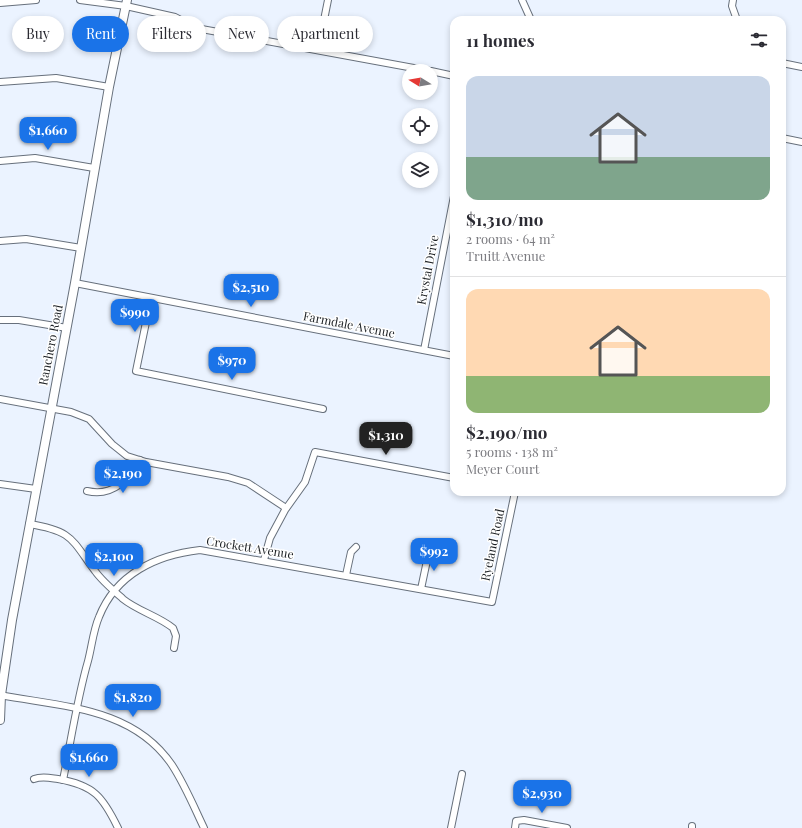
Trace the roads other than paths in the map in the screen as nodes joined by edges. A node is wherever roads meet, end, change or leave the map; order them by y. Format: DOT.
graph roads {
  1 [pos="36,0"];
  2 [pos="80,0"];
  3 [pos="328,0"];
  4 [pos="522,0"];
  5 [pos="732,0"];
  6 [pos="0,3"];
  7 [pos="126,3"];
  8 [pos="325,16"];
  9 [pos="529,16"];
  10 [pos="736,16"];
  11 [pos="277,43"];
  12 [pos="329,52"];
  13 [pos="786,64"];
  14 [pos="402,66"];
  15 [pos="802,67"];
  16 [pos="438,73"];
  17 [pos="450,75"];
  18 [pos="0,82"];
  19 [pos="109,87"];
  20 [pos="786,139"];
  21 [pos="802,142"];
  22 [pos="0,161"];
  23 [pos="94,168"];
  24 [pos="450,217"];
  25 [pos="0,241"];
  26 [pos="81,248"];
  27 [pos="75,284"];
  28 [pos="151,298"];
  29 [pos="0,320"];
  30 [pos="67,328"];
  31 [pos="424,350"];
  32 [pos="450,355"];
  33 [pos="0,399"];
  34 [pos="52,408"];
  35 [pos="324,409"];
  36 [pos="140,460"];
  37 [pos="450,477"];
  38 [pos="0,484"];
  39 [pos="36,489"];
  40 [pos="87,491"];
  41 [pos="514,496"];
  42 [pos="286,508"];
  43 [pos="29,524"];
  44 [pos="356,547"];
  45 [pos="429,551"];
  46 [pos="264,560"];
  47 [pos="346,576"];
  48 [pos="421,589"];
  49 [pos="114,590"];
  50 [pos="492,602"];
  51 [pos="174,648"];
  52 [pos="0,696"];
  53 [pos="78,709"];
  54 [pos="0,720"];
  55 [pos="462,774"];
  56 [pos="34,779"];
  57 [pos="63,780"];
  58 [pos="118,828"];
  59 [pos="204,828"];
  60 [pos="451,828"];
  61 [pos="515,828"];
  62 [pos="567,828"];
  1 -- 6 [label="street"];
  2 -- 7 [label="street"];
  3 -- 8 [label="street"];
  4 -- 9 [label="street"];
  5 -- 10 [label="street"];
  7 -- 11 [label="street"];
  7 -- 19 [label="main road, Ranchero Road"];
  12 -- 14 [label="street"];
  13 -- 15 [label="street"];
  16 -- 17 [label="street"];
  18 -- 19 [label="street"];
  19 -- 23 [label="main road, Ranchero Road"];
  20 -- 21 [label="street"];
  22 -- 23 [label="street"];
  23 -- 26 [label="main road, Ranchero Road"];
  24 -- 31 [label="street, Krystal Drive"];
  25 -- 26 [label="street"];
  26 -- 27 [label="main road, Ranchero Road"];
  27 -- 28 [label="street, Farmdale Avenue"];
  27 -- 30 [label="main road, Ranchero Road"];
  28 -- 31 [label="street, Farmdale Avenue"];
  28 -- 35 [label="street"];
  29 -- 30 [label="street"];
  30 -- 34 [label="main road, Ranchero Road"];
  31 -- 32 [label="street, Farmdale Avenue"];
  33 -- 34 [label="street"];
  34 -- 36 [label="street"];
  34 -- 39 [label="main road, Ranchero Road"];
  36 -- 40 [label="street"];
  36 -- 42 [label="street"];
  37 -- 42 [label="street"];
  38 -- 39 [label="street"];
  39 -- 43 [label="main road, Ranchero Road"];
  41 -- 50 [label="street, Ryeland Road"];
  42 -- 46 [label="street"];
  43 -- 49 [label="street"];
  43 -- 52 [label="main road, Ranchero Road"];
  44 -- 47 [label="street"];
  45 -- 48 [label="street"];
  46 -- 47 [label="street, Crockett Avenue"];
  46 -- 49 [label="street, Crockett Avenue"];
  47 -- 48 [label="street, Crockett Avenue"];
  48 -- 50 [label="street, Crockett Avenue"];
  49 -- 51 [label="street"];
  49 -- 53 [label="street, Crockett Avenue"];
  52 -- 53 [label="street"];
  52 -- 54 [label="main road, Ranchero Road"];
  53 -- 57 [label="street, Crockett Avenue"];
  53 -- 59 [label="street"];
  55 -- 60 [label="street"];
  56 -- 57 [label="street"];
  57 -- 58 [label="street"];
  61 -- 62 [label="street"];
}
